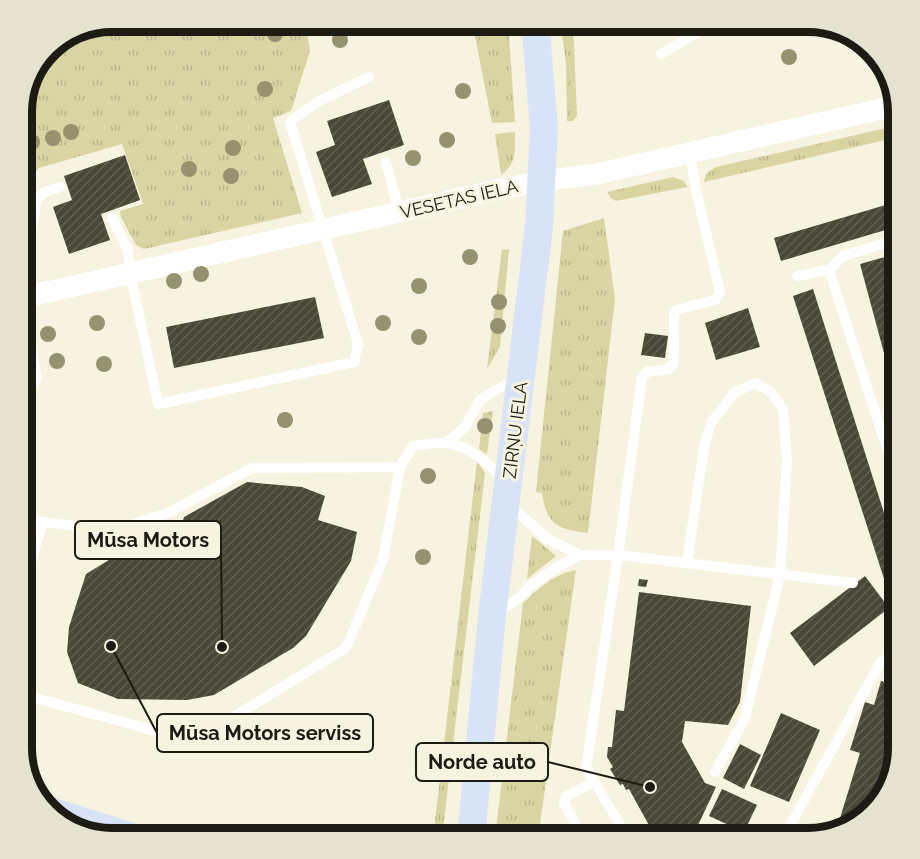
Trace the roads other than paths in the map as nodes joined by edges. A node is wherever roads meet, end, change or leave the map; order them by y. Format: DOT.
graph roads {
  1 [pos="536,32"];
  2 [pos="698,32"];
  3 [pos="661,54"];
  4 [pos="369,77"];
  5 [pos="888,108"];
  6 [pos="690,153"];
  7 [pos="386,162"];
  8 [pos="541,181"];
  9 [pos="60,187"];
  10 [pos="399,212"];
  11 [pos="112,218"];
  12 [pos="32,225"];
  13 [pos="324,229"];
  14 [pos="888,242"];
  15 [pos="829,270"];
  16 [pos="130,273"];
  17 [pos="797,276"];
  18 [pos="32,296"];
  19 [pos="32,353"];
  20 [pos="522,376"];
  21 [pos="32,388"];
  22 [pos="446,443"];
  23 [pos="888,452"];
  24 [pos="400,466"];
  25 [pos="507,493"];
  26 [pos="32,519"];
  27 [pos="43,522"];
  28 [pos="580,555"];
  29 [pos="618,555"];
  30 [pos="32,558"];
  31 [pos="687,563"];
  32 [pos="780,574"];
  33 [pos="853,583"];
  34 [pos="492,616"];
  35 [pos="888,657"];
  36 [pos="32,697"];
  37 [pos="715,772"];
  38 [pos="594,782"];
  39 [pos="79,820"];
  40 [pos="99,826"];
  41 [pos="472,828"];
  42 [pos="578,828"];
  43 [pos="622,828"];
  44 [pos="789,828"];
  1 -- 8 [label="main road, ZIRŅU IELA"];
  2 -- 3 [label="lane"];
  4 -- 13 [label="lane"];
  5 -- 6 [label="street, VESETAS IELA"];
  6 -- 8 [label="street, VESETAS IELA"];
  6 -- 29 [label="lane"];
  7 -- 10 [label="lane"];
  8 -- 10 [label="street, VESETAS IELA"];
  8 -- 20 [label="main road, ZIRŅU IELA"];
  9 -- 12 [label="lane"];
  10 -- 13 [label="street, VESETAS IELA"];
  11 -- 16 [label="lane"];
  13 -- 16 [label="street, VESETAS IELA"];
  13 -- 16 [label="lane"];
  14 -- 15 [label="lane"];
  15 -- 17 [label="lane"];
  15 -- 23 [label="lane"];
  16 -- 18 [label="street, VESETAS IELA"];
  19 -- 21 [label="lane"];
  20 -- 22 [label="lane"];
  20 -- 25 [label="main road, ZIRŅU IELA"];
  22 -- 24 [label="lane"];
  22 -- 25 [label="lane"];
  24 -- 27 [label="lane"];
  24 -- 36 [label="lane"];
  25 -- 28 [label="lane"];
  25 -- 34 [label="main road, ZIRŅU IELA"];
  26 -- 27 [label="lane"];
  27 -- 30 [label="lane"];
  28 -- 29 [label="lane"];
  28 -- 34 [label="lane"];
  29 -- 31 [label="lane"];
  29 -- 38 [label="lane"];
  31 -- 32 [label="lane"];
  31 -- 32 [label="lane"];
  32 -- 33 [label="lane"];
  32 -- 37 [label="lane"];
  34 -- 41 [label="main road, ZIRŅU IELA"];
  35 -- 44 [label="lane"];
  38 -- 42 [label="lane"];
  38 -- 43 [label="lane"];
  39 -- 40 [label="main road"];
}
